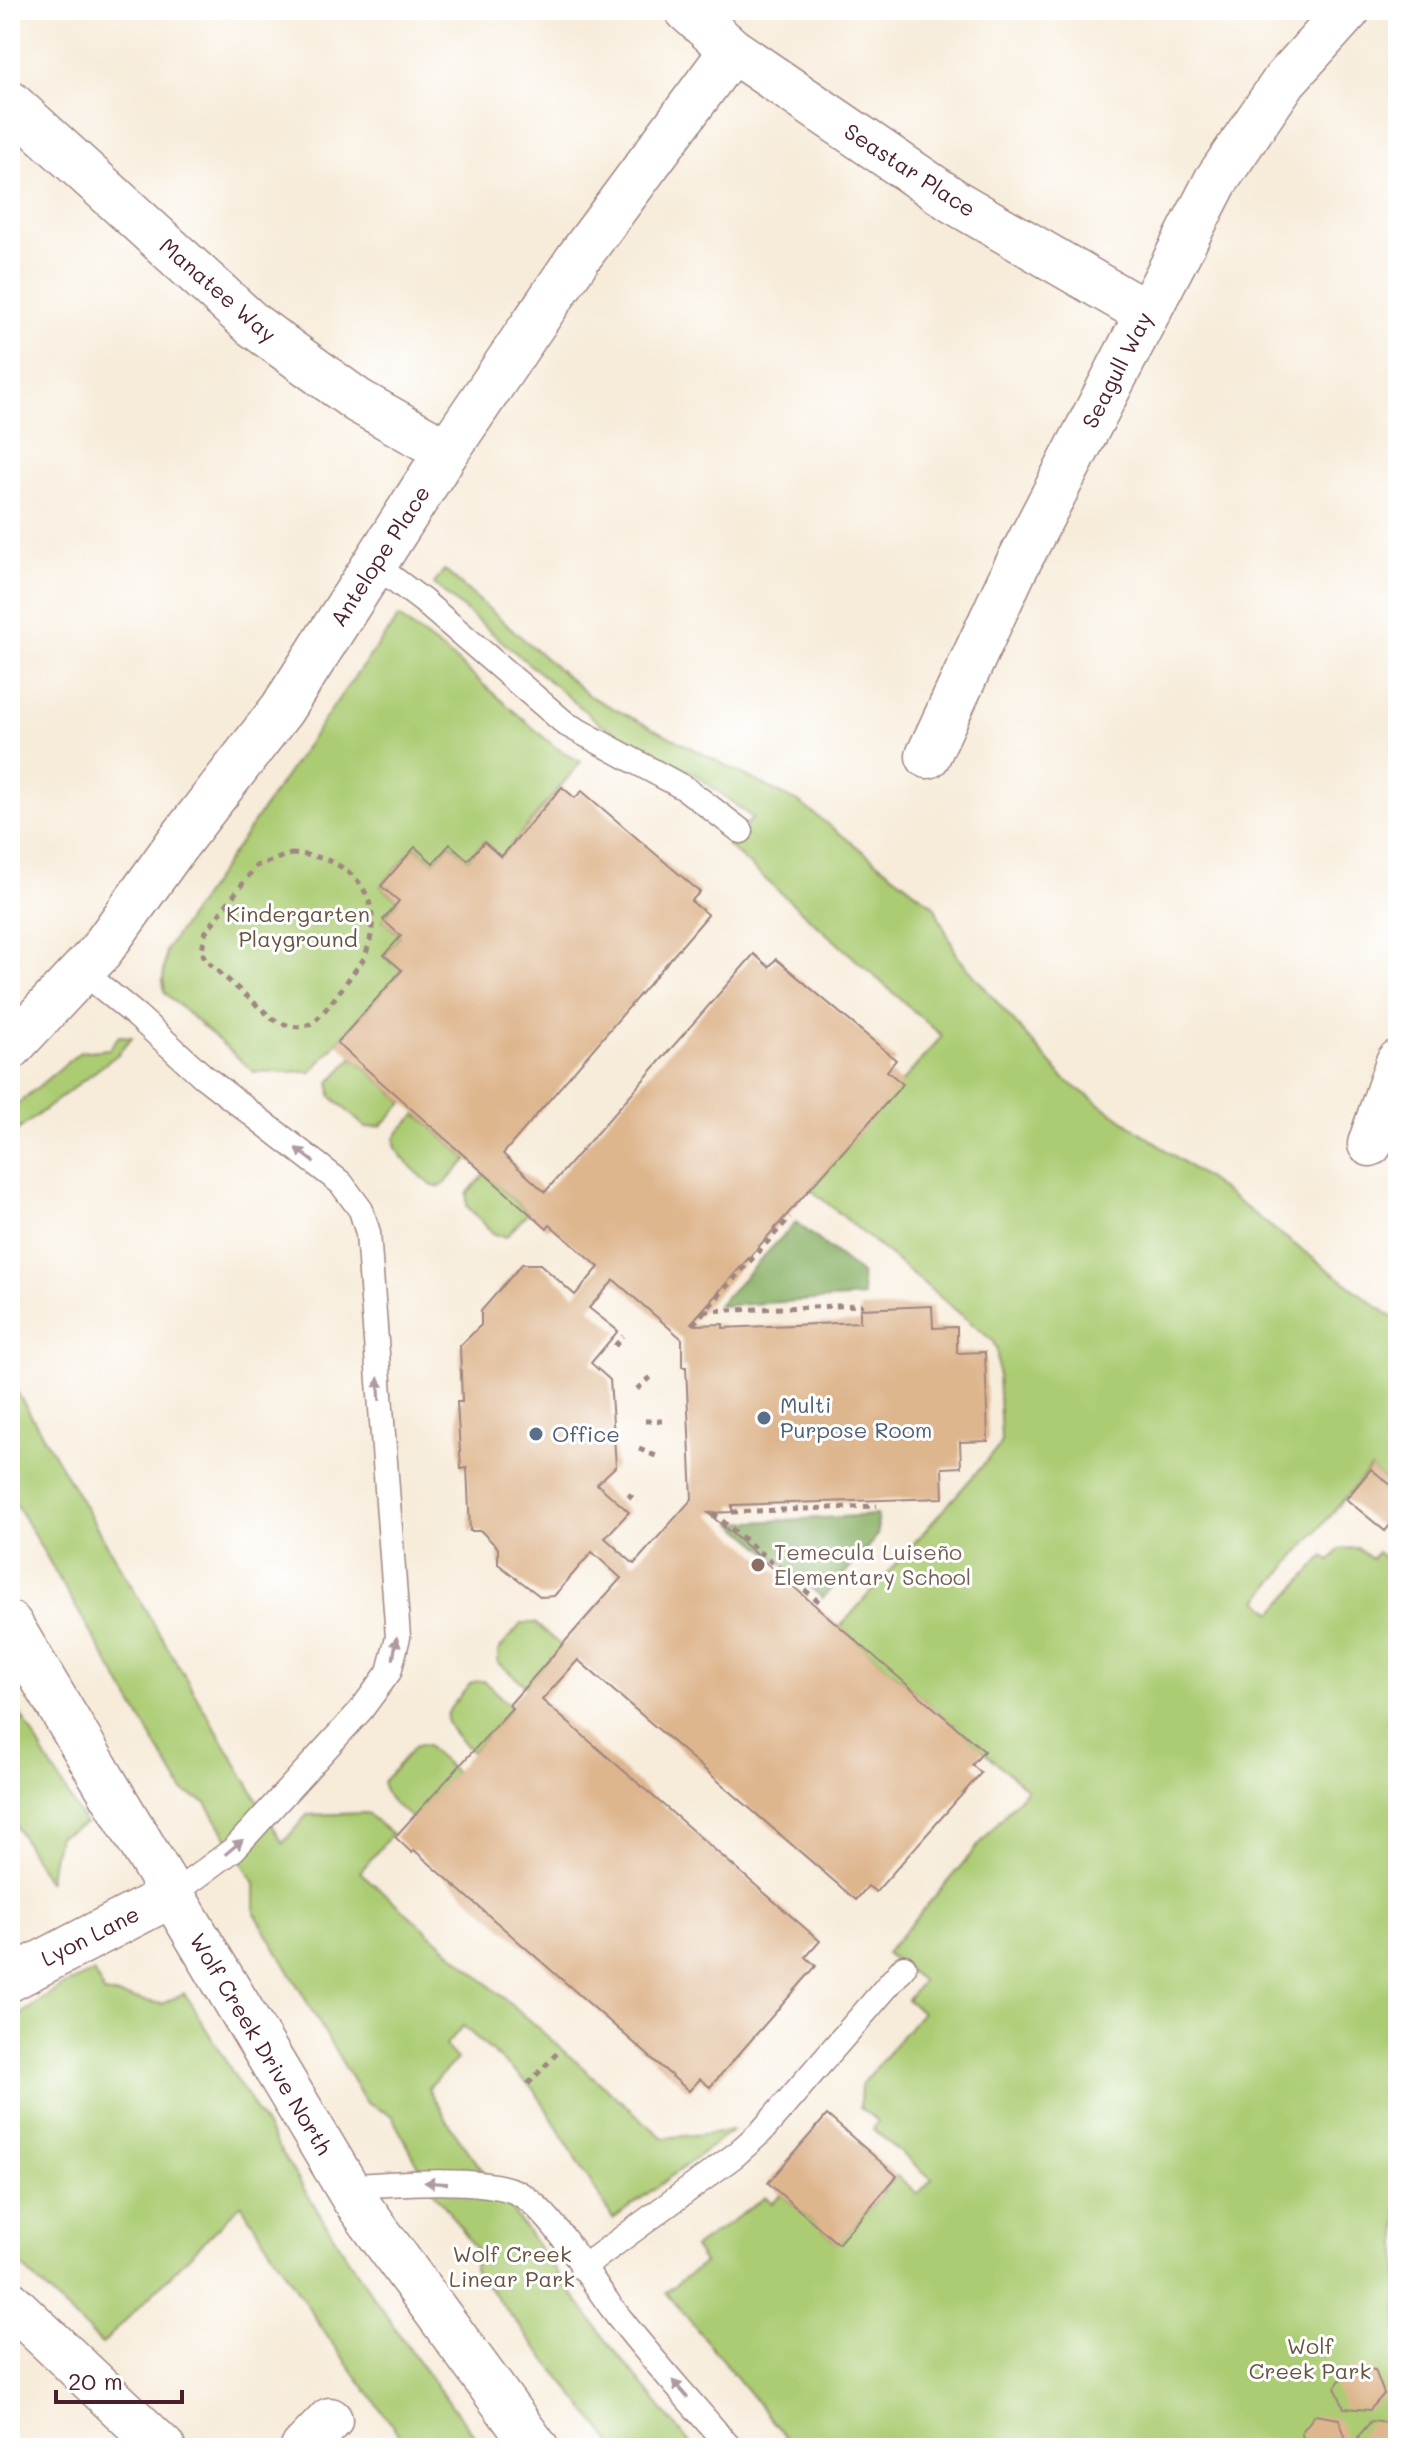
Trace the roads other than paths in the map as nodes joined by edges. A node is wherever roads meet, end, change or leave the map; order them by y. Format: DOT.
graph roads {
  1 [pos="687,10"];
  2 [pos="1348,10"];
  3 [pos="732,50"];
  4 [pos="10,103"];
  5 [pos="1146,313"];
  6 [pos="447,451"];
  7 [pos="374,564"];
  8 [pos="928,756"];
  9 [pos="741,831"];
  10 [pos="82,971"];
  11 [pos="10,1048"];
  12 [pos="1398,1062"];
  13 [pos="1370,1144"];
  14 [pos="10,1624"];
  15 [pos="172,1895"];
  16 [pos="904,1967"];
  17 [pos="10,1979"];
  18 [pos="346,2187"];
  19 [pos="582,2268"];
  20 [pos="10,2303"];
  21 [pos="163,2448"];
  22 [pos="536,2448"];
  23 [pos="730,2448"];
  1 -- 3 [label="street, Seastar Place"];
  2 -- 5 [label="street, Seagull Way"];
  3 -- 5 [label="street, Seastar Place"];
  3 -- 6 [label="street, Antelope Place"];
  4 -- 6 [label="street, Manatee Way"];
  5 -- 8 [label="street, Seagull Way"];
  6 -- 7 [label="street, Antelope Place"];
  7 -- 9 [label="lane"];
  7 -- 10 [label="street, Antelope Place"];
  10 -- 11 [label="street, Antelope Place"];
  15 -- 10 [label="lane, one-way"];
  12 -- 13 [label="street"];
  14 -- 15 [label="street, Wolf Creek Drive North"];
  15 -- 17 [label="street, Lyon Lane"];
  15 -- 18 [label="street, Wolf Creek Drive North"];
  16 -- 19 [label="lane"];
  19 -- 18 [label="lane, one-way"];
  18 -- 22 [label="street, Wolf Creek Drive North"];
  23 -- 19 [label="lane, one-way"];
  20 -- 21 [label="street"];
}
